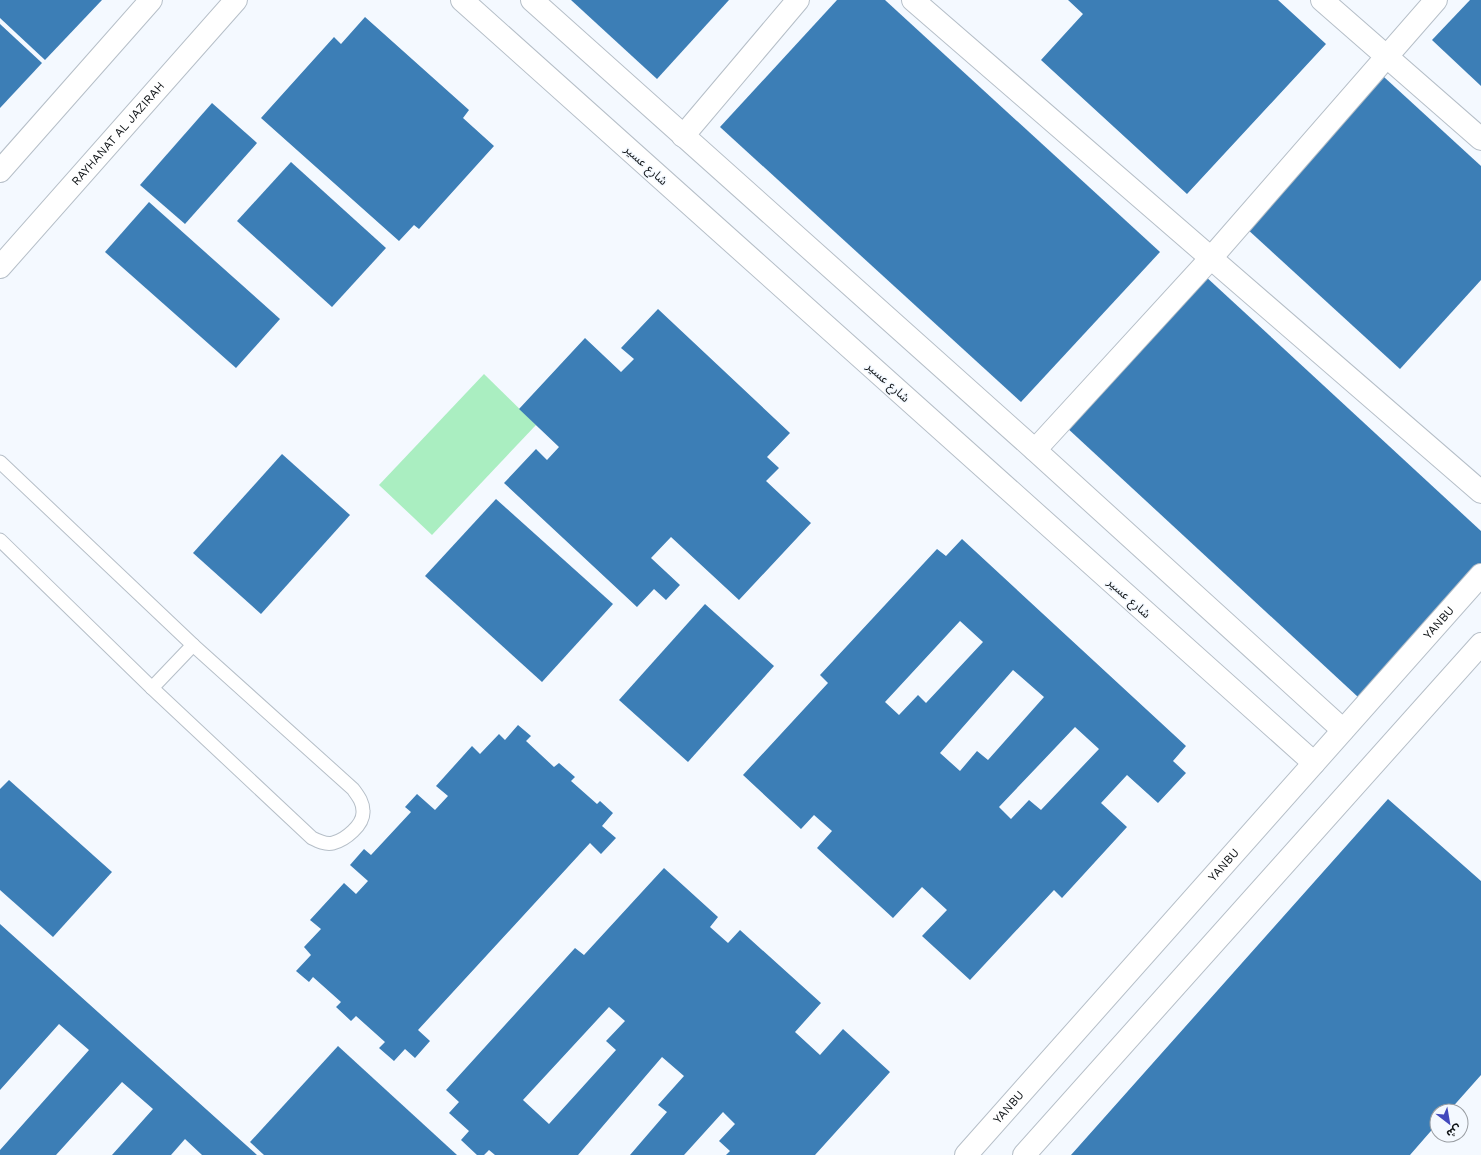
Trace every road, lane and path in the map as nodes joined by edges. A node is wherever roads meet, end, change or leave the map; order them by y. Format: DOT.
graph roads {
  1 [pos="151,0"];
  2 [pos="236,0"];
  3 [pos="462,0"];
  4 [pos="532,0"];
  5 [pos="798,0"];
  6 [pos="913,0"];
  7 [pos="1322,0"];
  8 [pos="1436,0"];
  9 [pos="1387,57"];
  10 [pos="683,136"];
  11 [pos="1481,139"];
  12 [pos="0,171"];
  13 [pos="1211,258"];
  14 [pos="0,267"];
  15 [pos="1035,450"];
  16 [pos="0,462"];
  17 [pos="1481,492"];
  18 [pos="0,540"];
  19 [pos="1481,575"];
  20 [pos="1481,644"];
  21 [pos="193,645"];
  22 [pos="152,688"];
  23 [pos="1343,730"];
  24 [pos="1314,763"];
  25 [pos="966,1155"];
  26 [pos="1024,1155"];
  1 -- 12 [label="street"];
  2 -- 14 [label="street, RAYHANAT AL JAZIRAH"];
  3 -- 24 [label="street, شارع عسير"];
  4 -- 10 [label="street"];
  5 -- 10 [label="street"];
  6 -- 13 [label="street"];
  7 -- 9 [label="street"];
  8 -- 9 [label="street"];
  9 -- 11 [label="street"];
  9 -- 13 [label="street"];
  10 -- 15 [label="street"];
  13 -- 15 [label="street"];
  13 -- 17 [label="street"];
  15 -- 23 [label="street"];
  16 -- 21 [label="lane"];
  18 -- 22 [label="lane"];
  19 -- 23 [label="street, YANBU"];
  20 -- 26 [label="street"];
  21 -- 22 [label="lane"];
  21 -- 22 [label="lane"];
  23 -- 24 [label="street, YANBU"];
  24 -- 25 [label="street, YANBU"];
}
